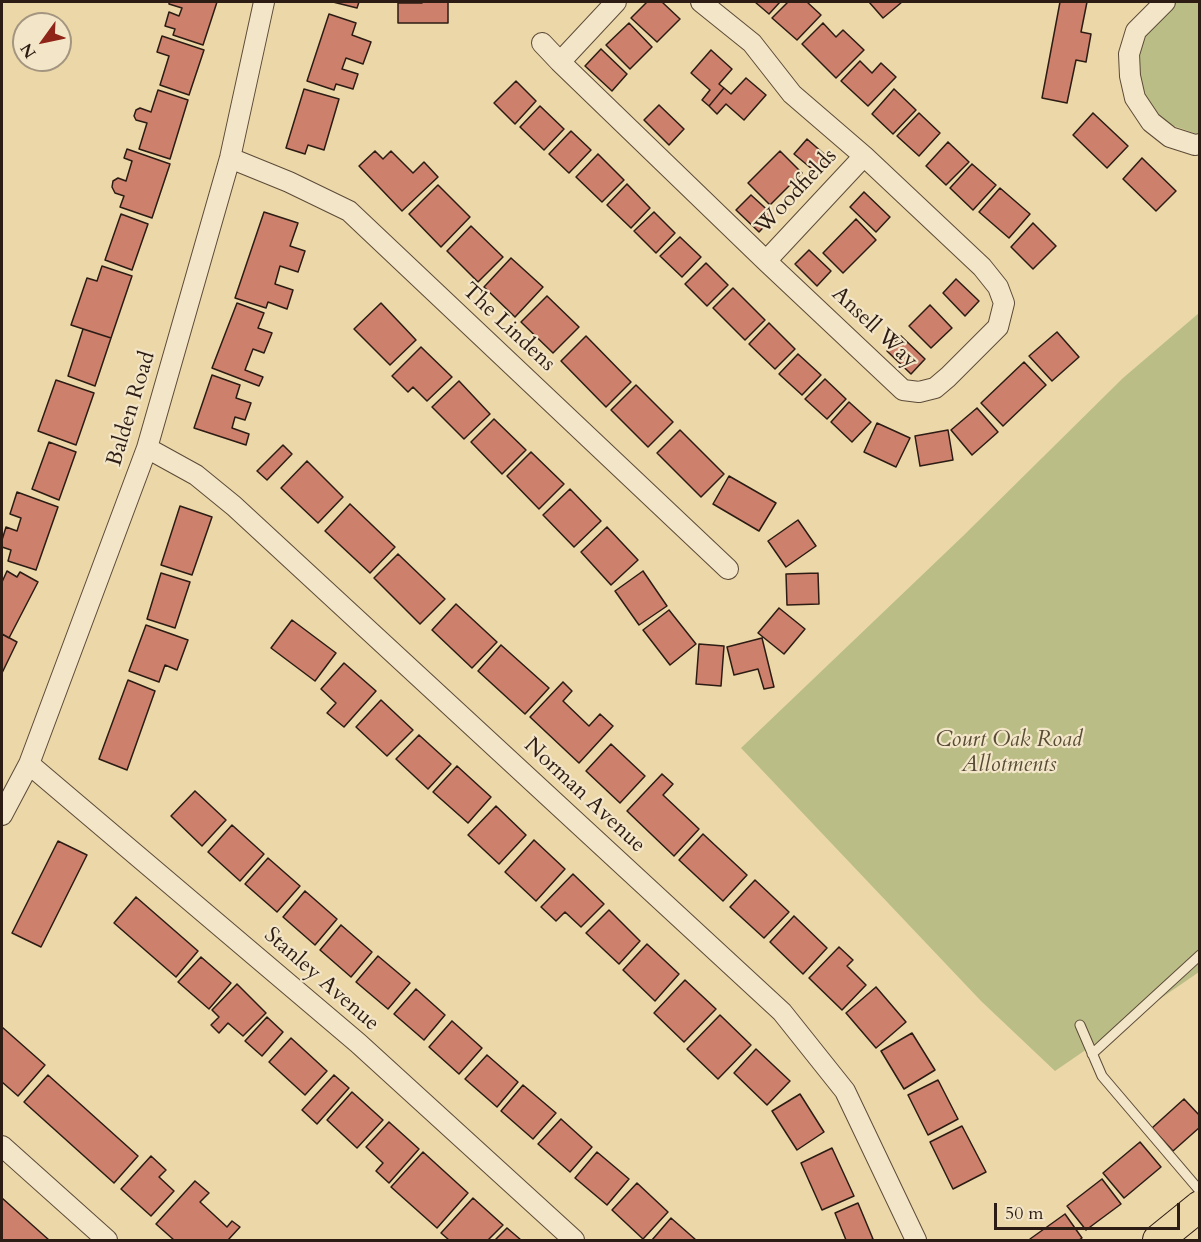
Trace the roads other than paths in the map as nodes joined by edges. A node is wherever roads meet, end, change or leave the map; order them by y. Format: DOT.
graph roads {
  1 [pos="264,2"];
  2 [pos="616,2"];
  3 [pos="702,2"];
  4 [pos="1165,2"];
  5 [pos="542,43"];
  6 [pos="560,62"];
  7 [pos="1200,144"];
  8 [pos="864,156"];
  9 [pos="230,158"];
  10 [pos="766,261"];
  11 [pos="147,448"];
  12 [pos="728,569"];
  13 [pos="29,764"];
  14 [pos="2,815"];
  15 [pos="1200,955"];
  16 [pos="1080,1025"];
  17 [pos="1092,1054"];
  18 [pos="2,1146"];
  19 [pos="1200,1191"];
  20 [pos="1200,1206"];
  21 [pos="106,1240"];
  22 [pos="574,1240"];
  23 [pos="916,1240"];
  24 [pos="1158,1240"];
  1 -- 9 [label="street, Balden Road"];
  2 -- 6 [label="street"];
  3 -- 8 [label="street, Ansell Way"];
  4 -- 7 [label="street"];
  5 -- 6 [label="street, Ansell Way"];
  6 -- 10 [label="street, Ansell Way"];
  8 -- 10 [label="street, Woodfields"];
  8 -- 10 [label="street, Ansell Way"];
  9 -- 11 [label="street, Balden Road"];
  9 -- 12 [label="street, The Lindens"];
  11 -- 13 [label="street, Balden Road"];
  11 -- 23 [label="street, Norman Avenue"];
  13 -- 14 [label="street, Balden Road"];
  13 -- 22 [label="street, Stanley Avenue"];
  15 -- 17 [label="lane"];
  16 -- 17 [label="lane"];
  17 -- 19 [label="lane"];
  18 -- 21 [label="street"];
  20 -- 24 [label="main road"];
}
